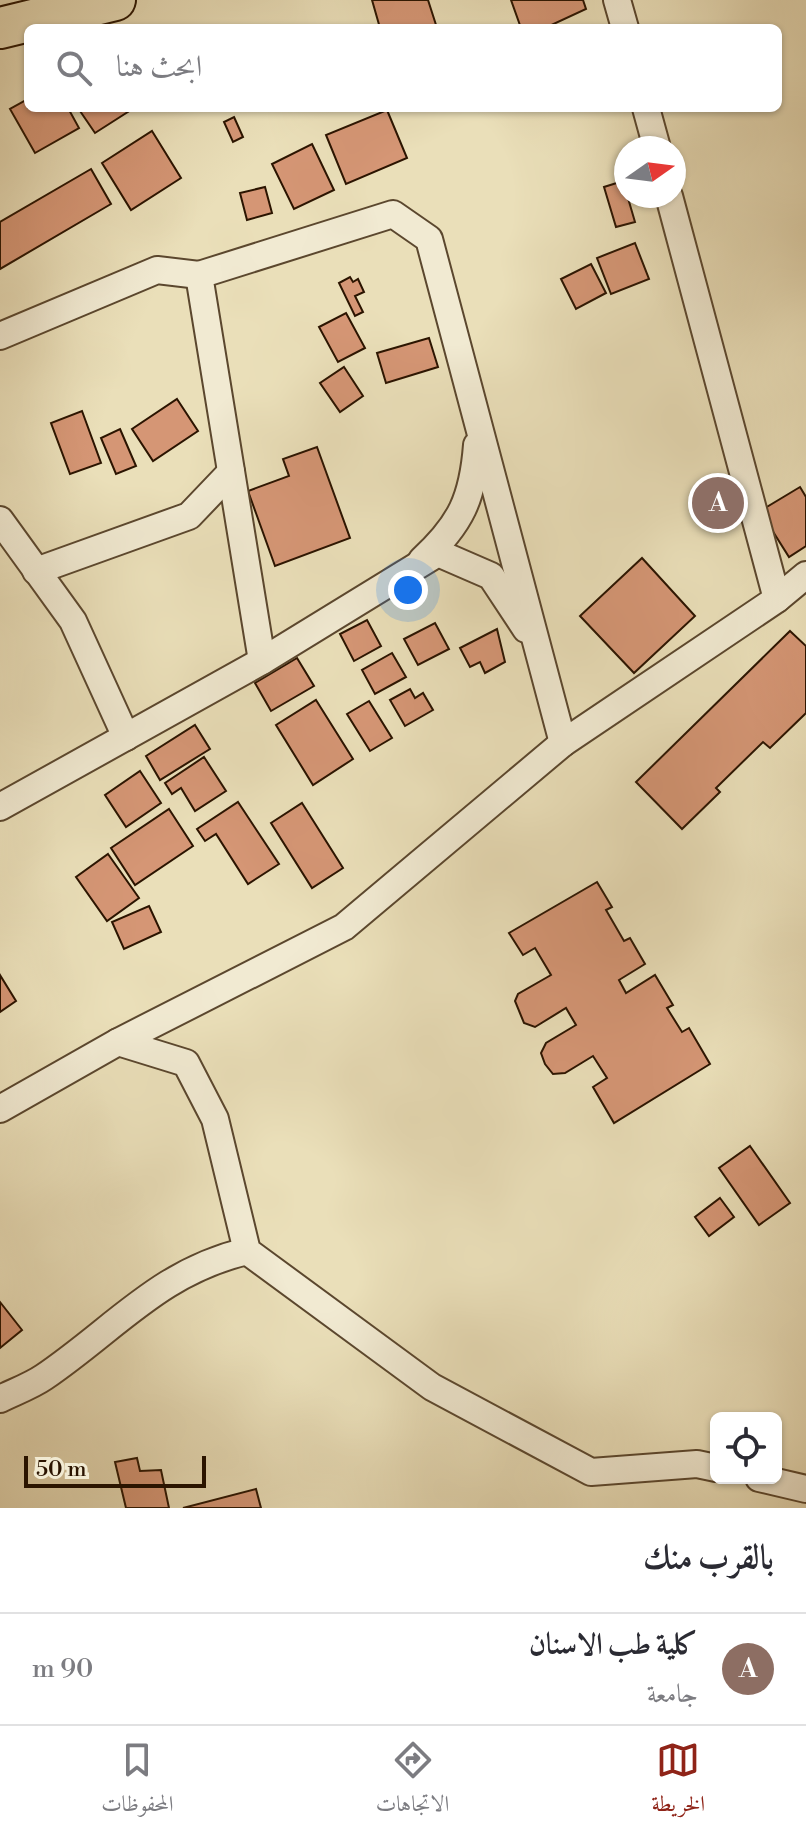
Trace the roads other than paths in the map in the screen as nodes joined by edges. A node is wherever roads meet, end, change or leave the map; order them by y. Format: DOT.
graph roads {
  1 [pos="115,0"];
  2 [pos="617,0"];
  3 [pos="624,24"];
  4 [pos="0,28"];
  5 [pos="647,112"];
  6 [pos="654,136"];
  7 [pos="672,208"];
  8 [pos="199,275"];
  9 [pos="0,336"];
  10 [pos="479,426"];
  11 [pos="231,472"];
  12 [pos="0,520"];
  13 [pos="413,568"];
  14 [pos="36,571"];
  15 [pos="806,575"];
  16 [pos="777,599"];
  17 [pos="538,647"];
  18 [pos="262,661"];
  19 [pos="126,737"];
  20 [pos="563,743"];
  21 [pos="0,807"];
  22 [pos="118,1042"];
  23 [pos="0,1109"];
  24 [pos="247,1251"];
  25 [pos="0,1399"];
  26 [pos="710,1467"];
  27 [pos="782,1483"];
  28 [pos="806,1489"];
  1 -- 4 [label="main road"];
  2 -- 3 [label="street"];
  5 -- 6 [label="street"];
  7 -- 16 [label="street"];
  8 -- 9 [label="street"];
  8 -- 10 [label="street"];
  8 -- 11 [label="street"];
  10 -- 13 [label="street"];
  10 -- 17 [label="street"];
  11 -- 14 [label="street"];
  11 -- 18 [label="street"];
  12 -- 14 [label="street"];
  13 -- 17 [label="street"];
  13 -- 18 [label="street"];
  14 -- 19 [label="street"];
  15 -- 16 [label="street"];
  16 -- 20 [label="street"];
  17 -- 20 [label="street"];
  18 -- 19 [label="street"];
  19 -- 21 [label="street"];
  20 -- 22 [label="street"];
  22 -- 23 [label="street"];
  22 -- 24 [label="street"];
  24 -- 25 [label="street"];
  24 -- 26 [label="street"];
  27 -- 28 [label="street"];
}
